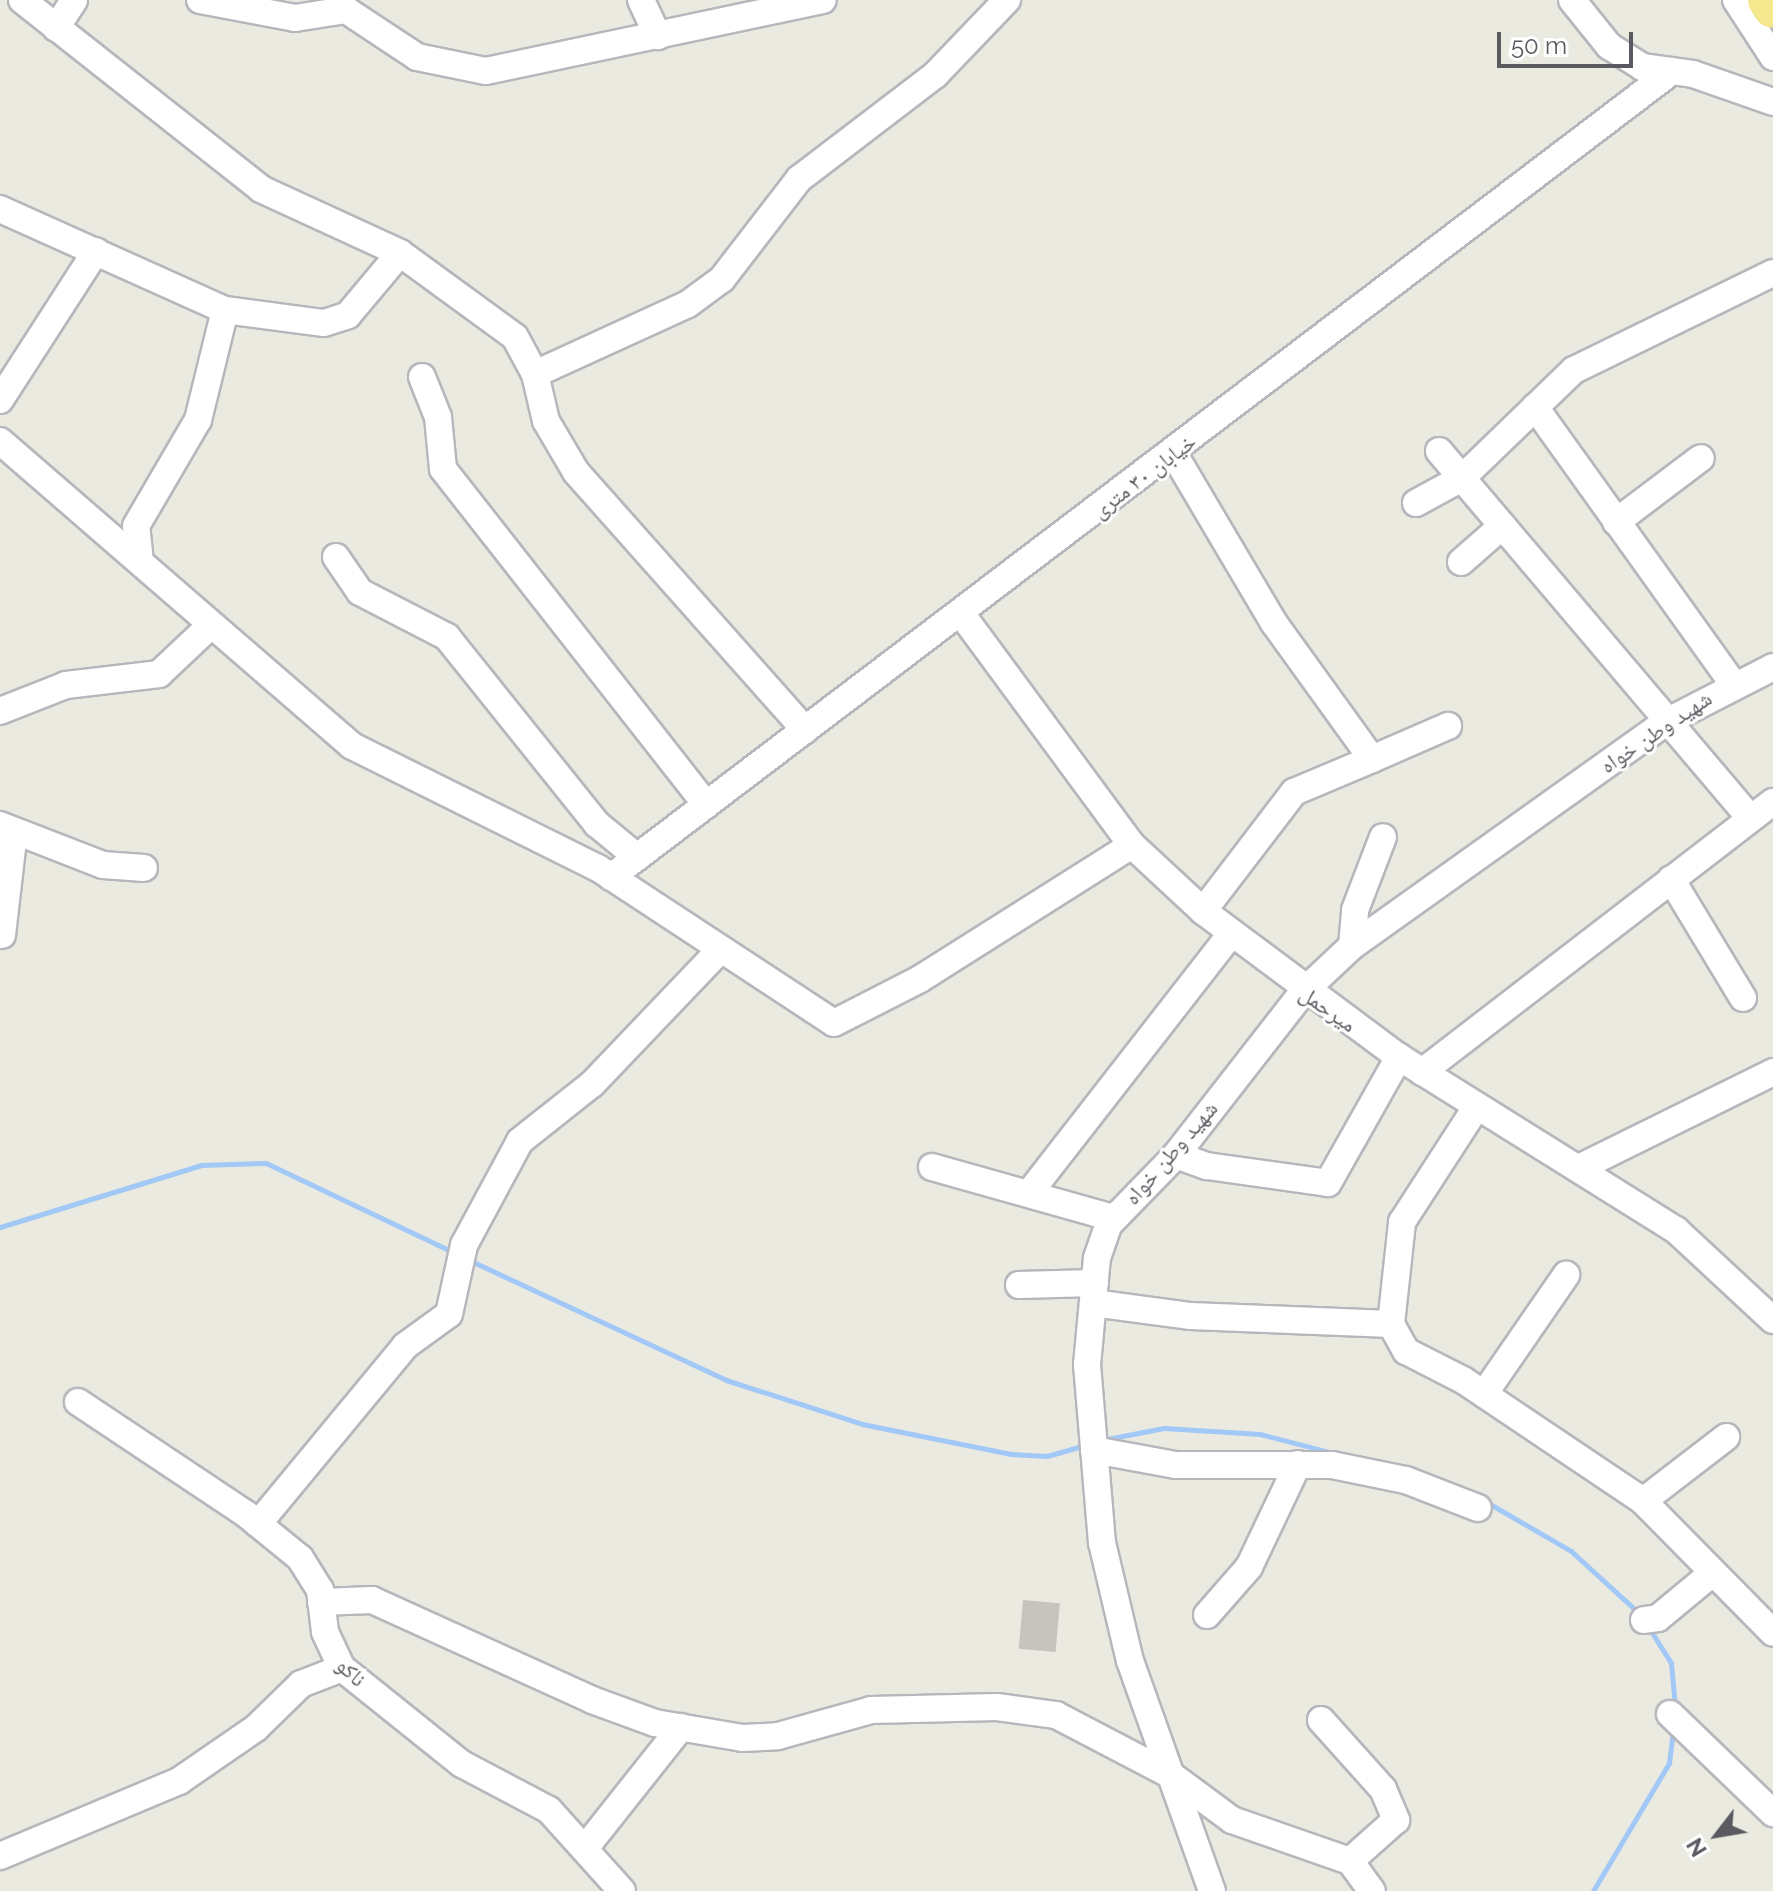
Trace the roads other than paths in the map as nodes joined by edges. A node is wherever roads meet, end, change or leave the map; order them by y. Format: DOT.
graph roads {
  1 [pos="22,0"];
  2 [pos="74,0"];
  3 [pos="200,0"];
  4 [pos="641,0"];
  5 [pos="823,0"];
  6 [pos="1007,0"];
  7 [pos="1572,0"];
  8 [pos="1736,0"];
  9 [pos="1768,0"];
  10 [pos="1773,8"];
  11 [pos="56,28"];
  12 [pos="658,36"];
  13 [pos="1773,57"];
  14 [pos="1672,71"];
  15 [pos="1773,102"];
  16 [pos="0,209"];
  17 [pos="96,251"];
  18 [pos="400,253"];
  19 [pos="1773,273"];
  20 [pos="225,310"];
  21 [pos="535,374"];
  22 [pos="422,377"];
  23 [pos="0,400"];
  24 [pos="1535,407"];
  25 [pos="0,441"];
  26 [pos="1439,451"];
  27 [pos="1174,454"];
  28 [pos="1701,458"];
  29 [pos="1462,478"];
  30 [pos="1416,503"];
  31 [pos="1616,522"];
  32 [pos="1502,526"];
  33 [pos="336,557"];
  34 [pos="140,562"];
  35 [pos="1461,562"];
  36 [pos="960,612"];
  37 [pos="210,626"];
  38 [pos="1773,667"];
  39 [pos="1732,682"];
  40 [pos="0,711"];
  41 [pos="1668,721"];
  42 [pos="1448,726"];
  43 [pos="805,730"];
  44 [pos="1372,759"];
  45 [pos="1773,802"];
  46 [pos="706,805"];
  47 [pos="1748,816"];
  48 [pos="7,828"];
  49 [pos="1383,837"];
  50 [pos="1132,845"];
  51 [pos="637,857"];
  52 [pos="144,868"];
  53 [pos="611,877"];
  54 [pos="1671,879"];
  55 [pos="1203,911"];
  56 [pos="1231,934"];
  57 [pos="2,935"];
  58 [pos="1352,946"];
  59 [pos="720,950"];
  60 [pos="1303,992"];
  61 [pos="1743,998"];
  62 [pos="1399,1057"];
  63 [pos="1422,1072"];
  64 [pos="1773,1072"];
  65 [pos="1477,1106"];
  66 [pos="1176,1155"];
  67 [pos="1583,1166"];
  68 [pos="932,1167"];
  69 [pos="1030,1192"];
  70 [pos="1114,1218"];
  71 [pos="1566,1275"];
  72 [pos="1019,1285"];
  73 [pos="1094,1293"];
  74 [pos="1773,1320"];
  75 [pos="1391,1324"];
  76 [pos="1484,1394"];
  77 [pos="78,1402"];
  78 [pos="1726,1437"];
  79 [pos="1094,1450"];
  80 [pos="1298,1464"];
  81 [pos="1643,1501"];
  82 [pos="1478,1508"];
  83 [pos="258,1524"];
  84 [pos="1710,1575"];
  85 [pos="321,1602"];
  86 [pos="1207,1615"];
  87 [pos="1644,1620"];
  88 [pos="1773,1633"];
  89 [pos="342,1668"];
  90 [pos="1670,1714"];
  91 [pos="1321,1720"];
  92 [pos="681,1727"];
  93 [pos="1171,1775"];
  94 [pos="1773,1813"];
  95 [pos="586,1847"];
  96 [pos="0,1856"];
  97 [pos="1350,1861"];
  98 [pos="622,1891"];
  99 [pos="1212,1891"];
  100 [pos="1372,1891"];
  1 -- 11 [label="street"];
  2 -- 11 [label="street"];
  3 -- 12 [label="street"];
  4 -- 12 [label="street"];
  5 -- 12 [label="street"];
  6 -- 21 [label="street"];
  7 -- 14 [label="street"];
  8 -- 13 [label="street"];
  9 -- 10 [label="highway"];
  11 -- 18 [label="street"];
  14 -- 15 [label="street"];
  14 -- 27 [label="street, خیابان ۳۰ متری"];
  16 -- 17 [label="street"];
  17 -- 20 [label="street"];
  17 -- 23 [label="street"];
  18 -- 20 [label="street"];
  18 -- 21 [label="street"];
  19 -- 24 [label="street"];
  20 -- 34 [label="street"];
  21 -- 43 [label="street"];
  22 -- 46 [label="street"];
  24 -- 29 [label="street"];
  24 -- 31 [label="street"];
  25 -- 34 [label="street"];
  26 -- 29 [label="street"];
  27 -- 36 [label="street, خیابان ۳۰ متری"];
  27 -- 44 [label="street"];
  28 -- 31 [label="street"];
  29 -- 30 [label="street"];
  29 -- 32 [label="street"];
  31 -- 39 [label="street"];
  32 -- 35 [label="street"];
  32 -- 41 [label="street"];
  33 -- 51 [label="street"];
  34 -- 37 [label="street"];
  36 -- 43 [label="street, خیابان ۳۰ متری"];
  36 -- 50 [label="street, میرحمل"];
  37 -- 40 [label="street"];
  37 -- 53 [label="street"];
  38 -- 39 [label="street, شهید وطن خواه"];
  39 -- 41 [label="street, شهید وطن خواه"];
  41 -- 47 [label="street"];
  41 -- 58 [label="street, شهید وطن خواه"];
  42 -- 44 [label="street"];
  43 -- 46 [label="street, خیابان ۳۰ متری"];
  44 -- 55 [label="street"];
  45 -- 47 [label="street"];
  46 -- 51 [label="street, خیابان ۳۰ متری"];
  47 -- 54 [label="street"];
  48 -- 52 [label="street"];
  48 -- 57 [label="street"];
  49 -- 58 [label="street"];
  50 -- 55 [label="street, میرحمل"];
  50 -- 59 [label="street"];
  51 -- 53 [label="street, خیابان ۳۰ متری"];
  53 -- 59 [label="street"];
  54 -- 61 [label="street"];
  54 -- 63 [label="street"];
  55 -- 56 [label="street, میرحمل"];
  56 -- 60 [label="street, میرحمل"];
  56 -- 69 [label="street"];
  58 -- 60 [label="street, شهید وطن خواه"];
  59 -- 83 [label="street"];
  60 -- 62 [label="street, میرحمل"];
  60 -- 66 [label="street, شهید وطن خواه"];
  62 -- 63 [label="street, میرحمل"];
  62 -- 66 [label="street"];
  63 -- 65 [label="street, میرحمل"];
  64 -- 67 [label="street"];
  65 -- 67 [label="street, میرحمل"];
  65 -- 75 [label="street"];
  66 -- 70 [label="street, شهید وطن خواه"];
  67 -- 74 [label="street, میرحمل"];
  68 -- 69 [label="street"];
  69 -- 70 [label="street"];
  70 -- 73 [label="street, شهید وطن خواه"];
  71 -- 76 [label="street"];
  72 -- 73 [label="street"];
  73 -- 75 [label="street"];
  73 -- 79 [label="street, شهید وطن خواه"];
  75 -- 76 [label="street"];
  76 -- 81 [label="street"];
  77 -- 83 [label="street, ناکو"];
  78 -- 81 [label="street"];
  79 -- 80 [label="street"];
  79 -- 93 [label="street, شهید وطن خواه"];
  80 -- 82 [label="street"];
  80 -- 86 [label="street"];
  81 -- 84 [label="street"];
  83 -- 85 [label="street, ناکو"];
  84 -- 87 [label="street"];
  84 -- 88 [label="street"];
  85 -- 89 [label="street, ناکو"];
  85 -- 92 [label="street"];
  89 -- 95 [label="street, ناکو"];
  89 -- 96 [label="street"];
  90 -- 94 [label="street"];
  91 -- 97 [label="street"];
  92 -- 93 [label="street"];
  92 -- 95 [label="street"];
  93 -- 97 [label="street"];
  93 -- 99 [label="street, شهید وطن خواه"];
  95 -- 98 [label="street, ناکو"];
  97 -- 100 [label="street"];
}
